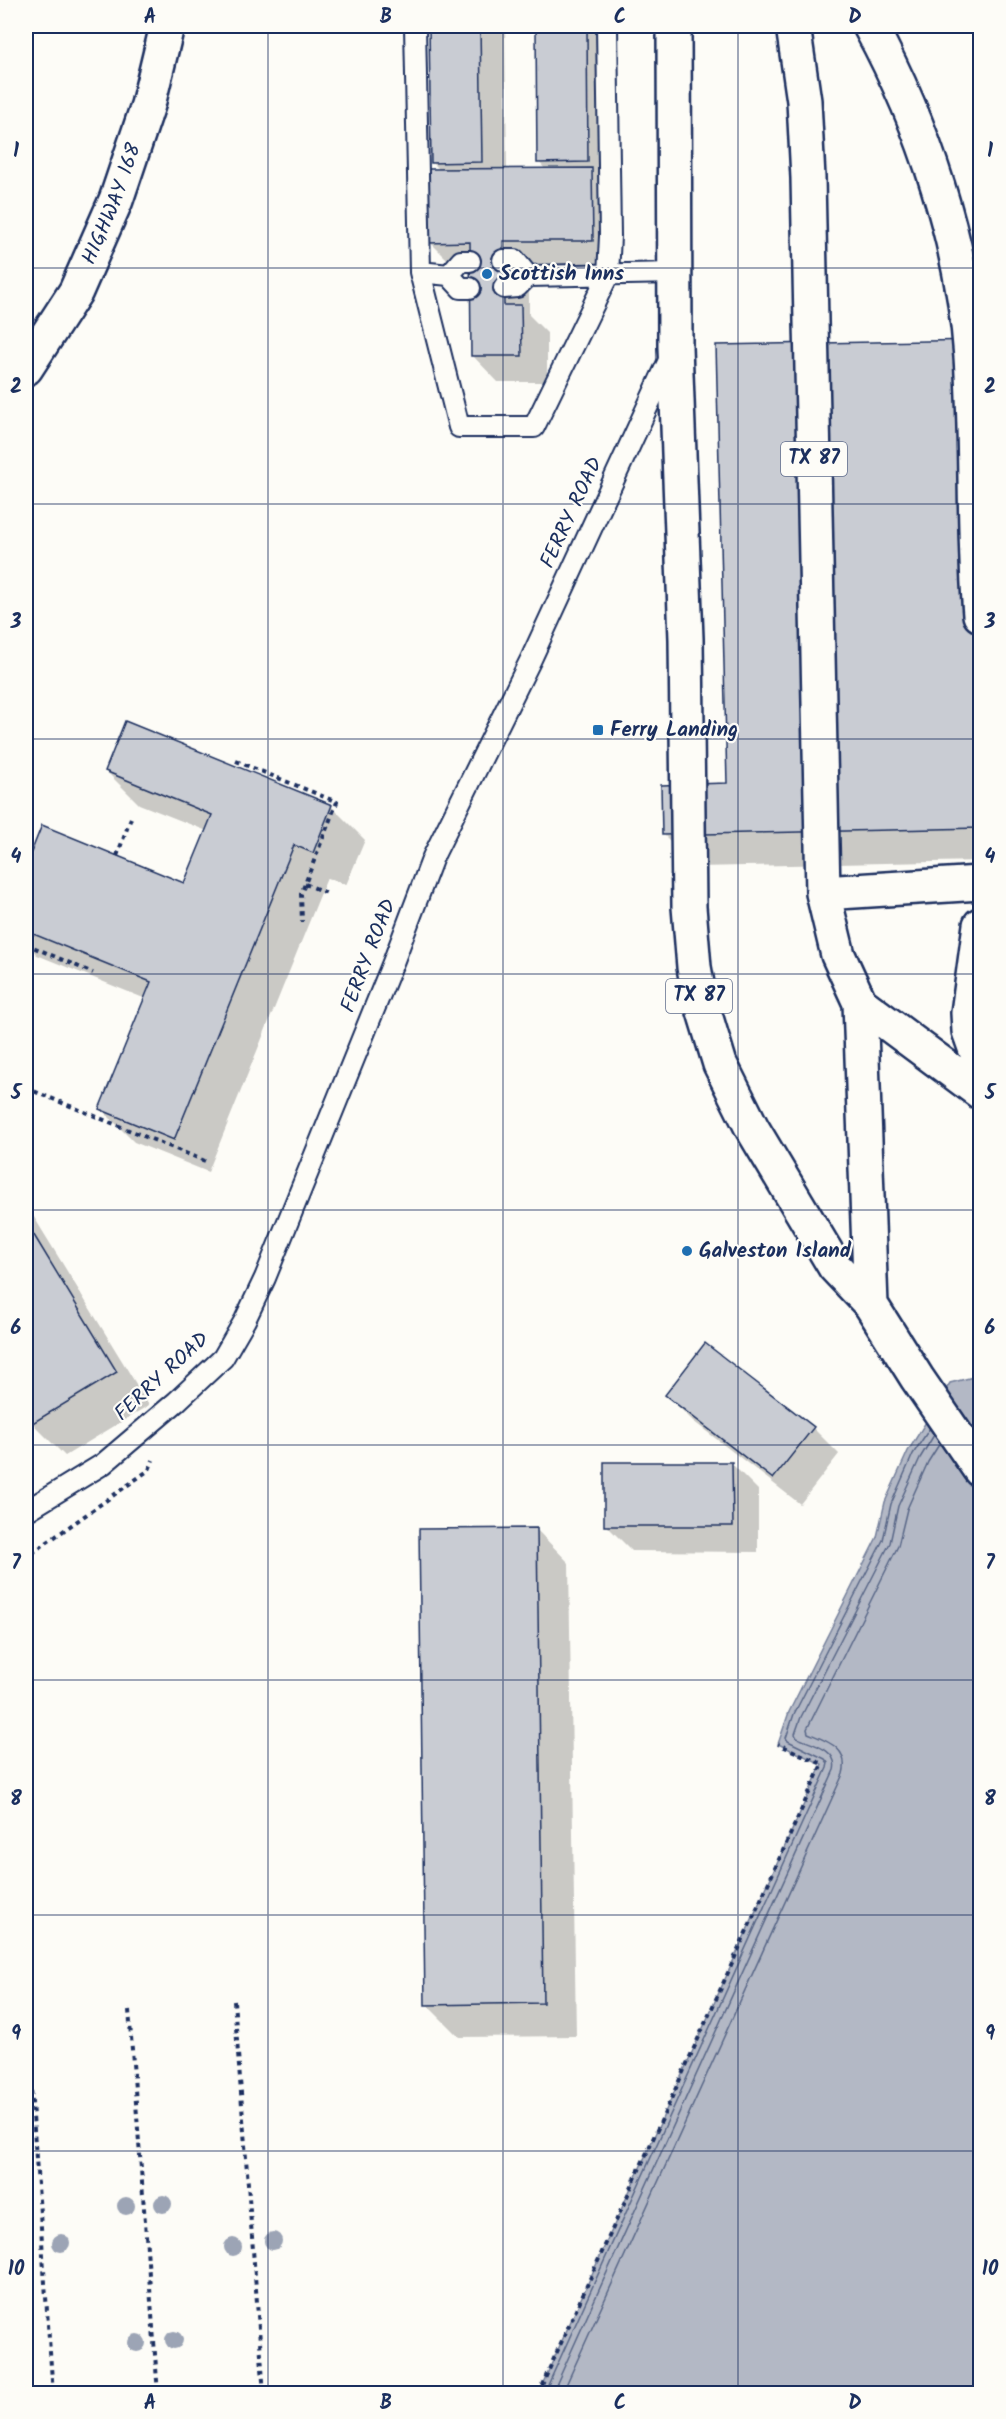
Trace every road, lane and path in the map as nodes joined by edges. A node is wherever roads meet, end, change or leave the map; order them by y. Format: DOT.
graph roads {
  1 [pos="167,26"];
  2 [pos="415,26"];
  3 [pos="607,26"];
  4 [pos="674,26"];
  5 [pos="793,26"];
  6 [pos="870,26"];
  7 [pos="503,260"];
  8 [pos="470,261"];
  9 [pos="420,272"];
  10 [pos="675,273"];
  11 [pos="449,275"];
  12 [pos="608,275"];
  13 [pos="528,276"];
  14 [pos="470,288"];
  15 [pos="504,288"];
  16 [pos="675,347"];
  17 [pos="26,368"];
  18 [pos="980,606"];
  19 [pos="236,761"];
  20 [pos="132,815"];
  21 [pos="117,856"];
  22 [pos="981,883"];
  23 [pos="305,884"];
  24 [pos="327,893"];
  25 [pos="823,893"];
  26 [pos="302,922"];
  27 [pos="981,925"];
  28 [pos="26,944"];
  29 [pos="93,973"];
  30 [pos="860,1003"];
  31 [pos="981,1062"];
  32 [pos="26,1088"];
  33 [pos="981,1092"];
  34 [pos="205,1161"];
  35 [pos="871,1305"];
  36 [pos="981,1470"];
  37 [pos="26,1511"];
  38 [pos="778,1744"];
  39 [pos="234,2001"];
  40 [pos="129,2010"];
  41 [pos="26,2019"];
  42 [pos="52,2394"];
  43 [pos="158,2394"];
  44 [pos="264,2394"];
  45 [pos="537,2394"];
  1 -- 17 [label="main road, HIGHWAY 168"];
  2 -- 9 [label="lane"];
  3 -- 12 [label="lane"];
  4 -- 10 [label="main road, TX 87"];
  5 -- 25 [label="main road, TX 87"];
  6 -- 18 [label="main road"];
  7 -- 13 [label="lane"];
  8 -- 11 [label="lane"];
  9 -- 11 [label="lane"];
  9 -- 12 [label="lane"];
  10 -- 12 [label="lane"];
  10 -- 16 [label="main road, TX 87"];
  11 -- 14 [label="lane"];
  12 -- 13 [label="lane"];
  13 -- 15 [label="lane"];
  16 -- 35 [label="main road, TX 87"];
  16 -- 37 [label="lane, FERRY ROAD"];
  19 -- 23 [label="path"];
  20 -- 21 [label="path"];
  22 -- 25 [label="main road"];
  23 -- 24 [label="path"];
  23 -- 26 [label="path"];
  25 -- 30 [label="main road, TX 87"];
  27 -- 31 [label="main road"];
  28 -- 29 [label="path"];
  30 -- 33 [label="main road, TX 87"];
  30 -- 35 [label="main road, TX 87"];
  32 -- 34 [label="path"];
  35 -- 36 [label="main road, TX 87"];
  38 -- 45 [label="path"];
  39 -- 44 [label="path"];
  40 -- 43 [label="path"];
  41 -- 42 [label="path"];
}
